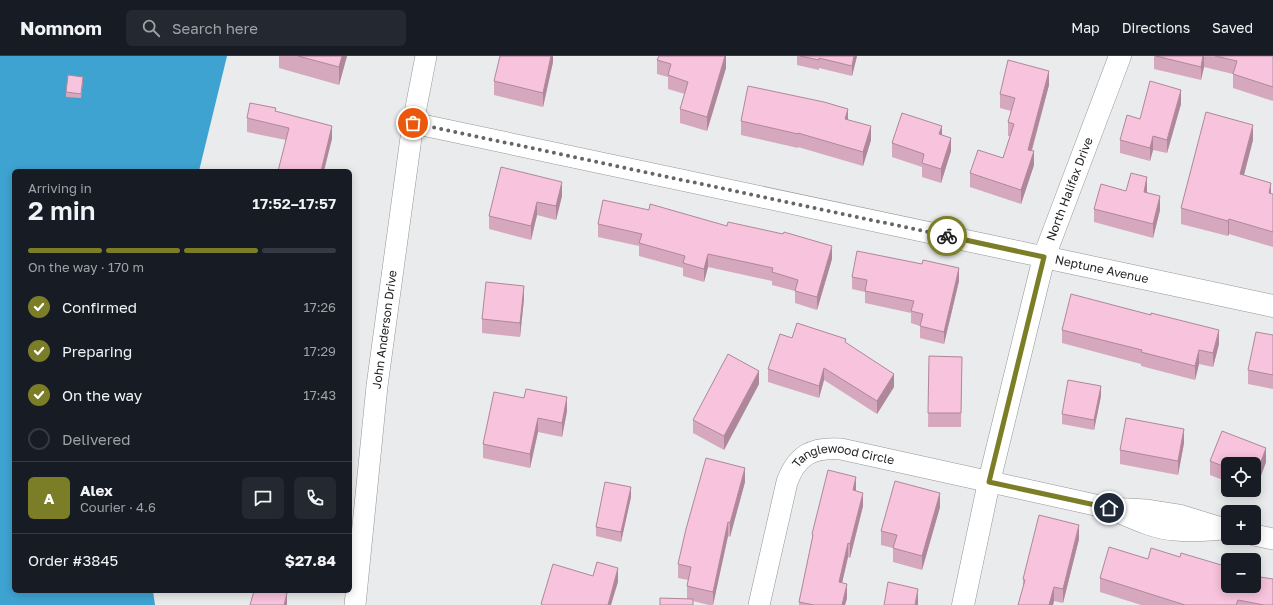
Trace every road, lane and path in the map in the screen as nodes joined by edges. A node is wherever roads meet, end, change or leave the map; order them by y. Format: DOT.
graph roads {
  1 [pos="426,56"];
  2 [pos="1120,56"];
  3 [pos="413,123"];
  4 [pos="1044,257"];
  5 [pos="1273,306"];
  6 [pos="989,482"];
  7 [pos="1221,529"];
  8 [pos="1261,536"];
  9 [pos="1273,539"];
  10 [pos="354,605"];
  11 [pos="759,605"];
  12 [pos="963,605"];
  1 -- 3 [label="street, John Anderson Drive"];
  2 -- 4 [label="street, North Halifax Drive"];
  3 -- 4 [label="street, Neptune Avenue"];
  3 -- 10 [label="street, John Anderson Drive"];
  4 -- 5 [label="street, Neptune Avenue"];
  4 -- 6 [label="street, North Halifax Drive"];
  6 -- 7 [label="street, Tanglewood Circle"];
  6 -- 11 [label="street, Tanglewood Circle"];
  6 -- 12 [label="street, North Halifax Drive"];
  8 -- 9 [label="street"];
}
